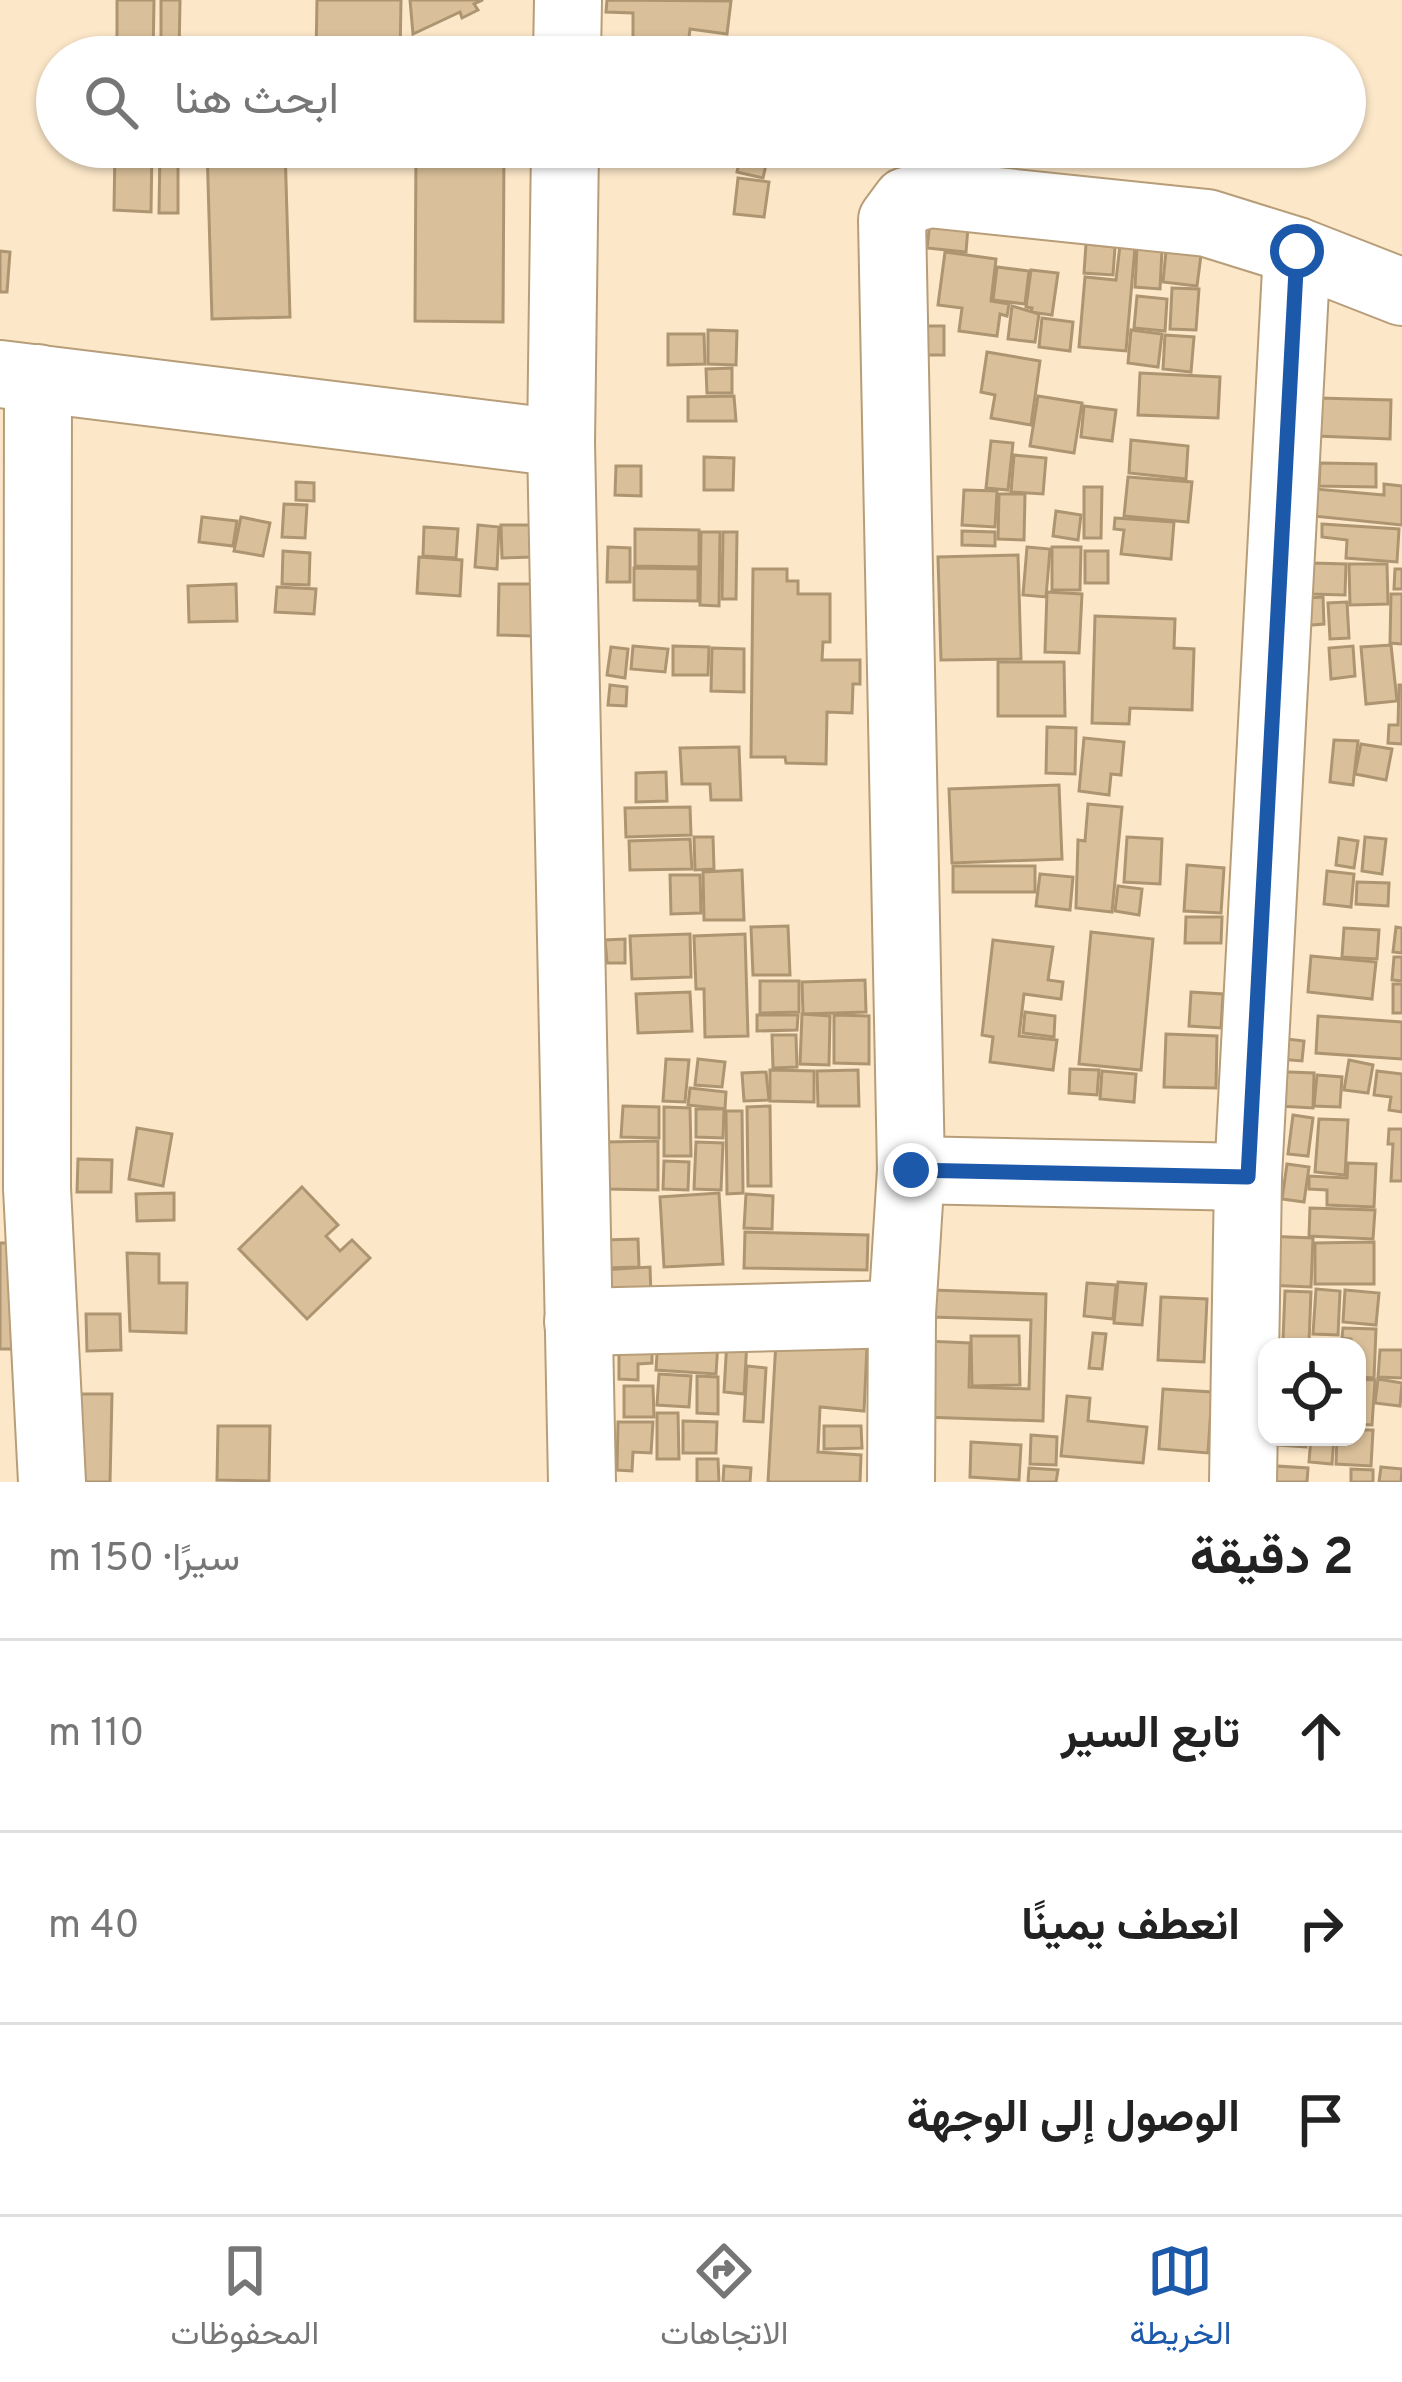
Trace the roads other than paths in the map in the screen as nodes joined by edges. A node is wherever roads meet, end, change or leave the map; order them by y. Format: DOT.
graph roads {
  1 [pos="568,0"];
  2 [pos="567,36"];
  3 [pos="566,168"];
  4 [pos="1297,251"];
  5 [pos="1402,292"];
  6 [pos="19,376"];
  7 [pos="561,442"];
  8 [pos="911,1170"];
  9 [pos="1248,1177"];
  10 [pos="902,1314"];
  11 [pos="578,1322"];
  12 [pos="52,1482"];
  13 [pos="582,1482"];
  14 [pos="901,1482"];
  15 [pos="1244,1482"];
  1 -- 2 [label="street"];
  3 -- 7 [label="street"];
  4 -- 5 [label="street"];
  4 -- 8 [label="street"];
  4 -- 9 [label="street"];
  6 -- 7 [label="street"];
  6 -- 12 [label="street"];
  7 -- 11 [label="street"];
  8 -- 9 [label="street"];
  8 -- 10 [label="street"];
  9 -- 15 [label="street"];
  10 -- 11 [label="street"];
  10 -- 14 [label="street"];
  11 -- 13 [label="street"];
}
